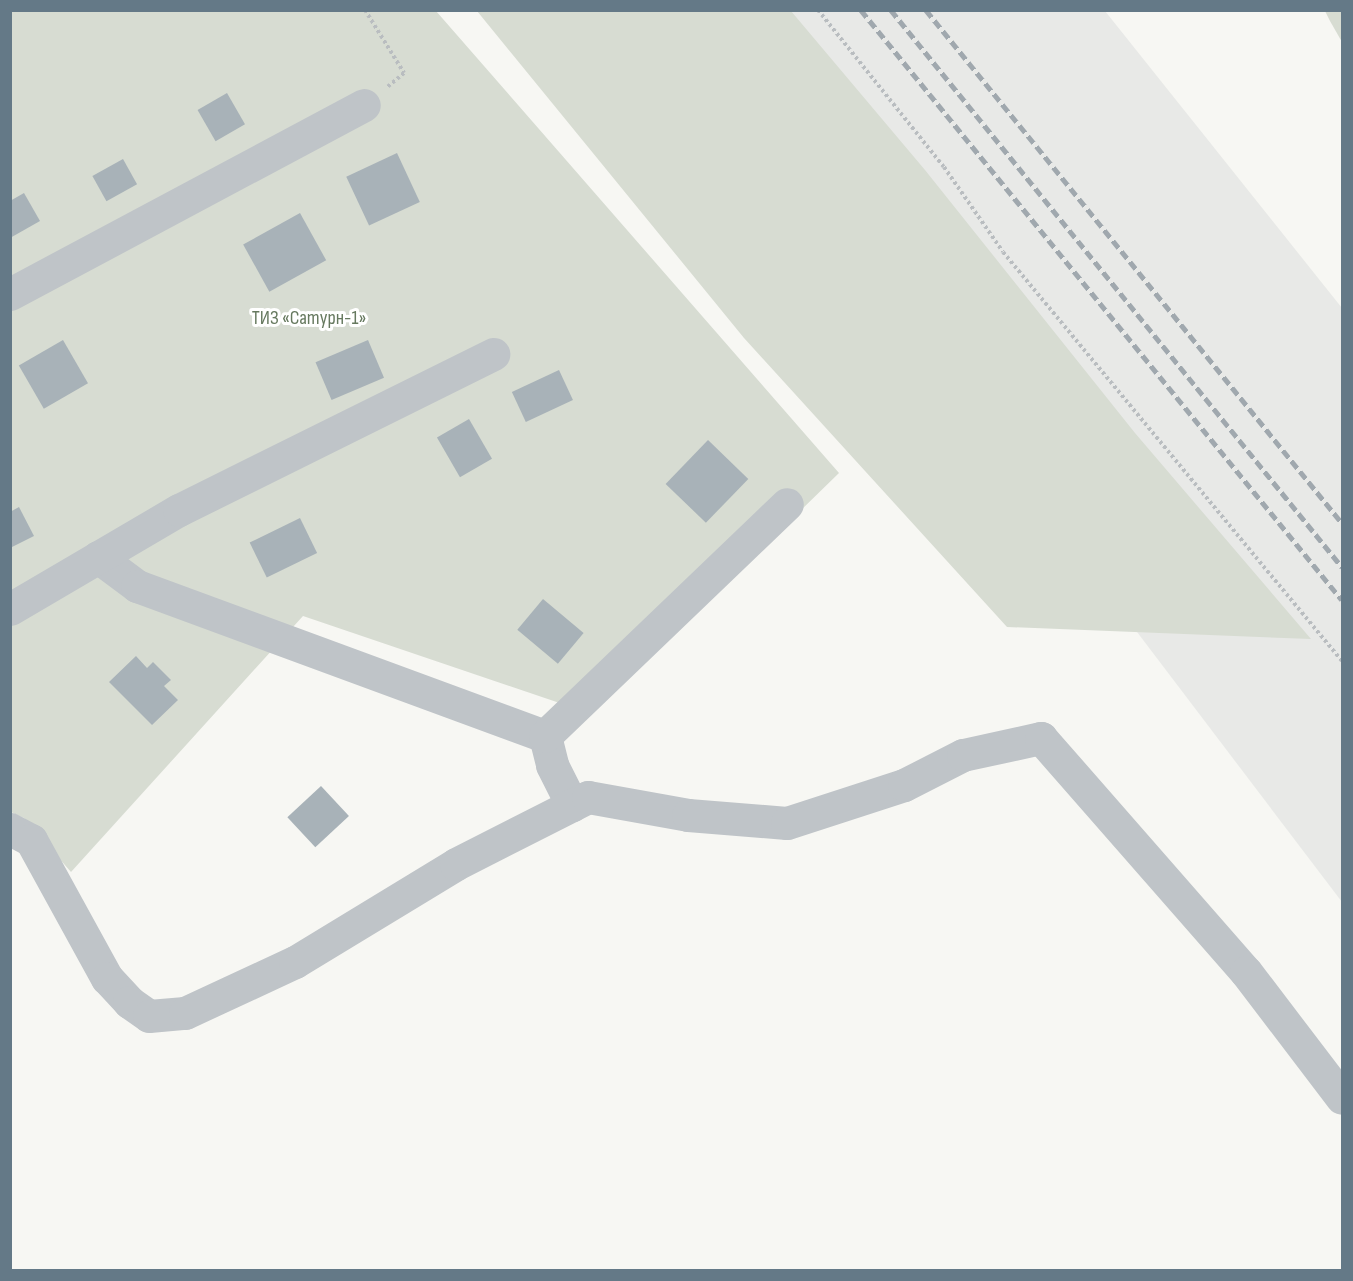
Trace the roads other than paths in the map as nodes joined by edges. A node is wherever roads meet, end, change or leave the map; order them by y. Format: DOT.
graph roads {
  1 [pos="364,105"];
  2 [pos="10,294"];
  3 [pos="493,354"];
  4 [pos="787,504"];
  5 [pos="99,557"];
  6 [pos="10,609"];
  7 [pos="546,736"];
  8 [pos="572,805"];
  9 [pos="10,829"];
  10 [pos="1342,1098"];
  1 -- 2 [label="street"];
  3 -- 5 [label="street"];
  4 -- 7 [label="street"];
  5 -- 6 [label="street"];
  5 -- 7 [label="street"];
  7 -- 8 [label="street"];
  8 -- 9 [label="street"];
  8 -- 10 [label="street"];
}
